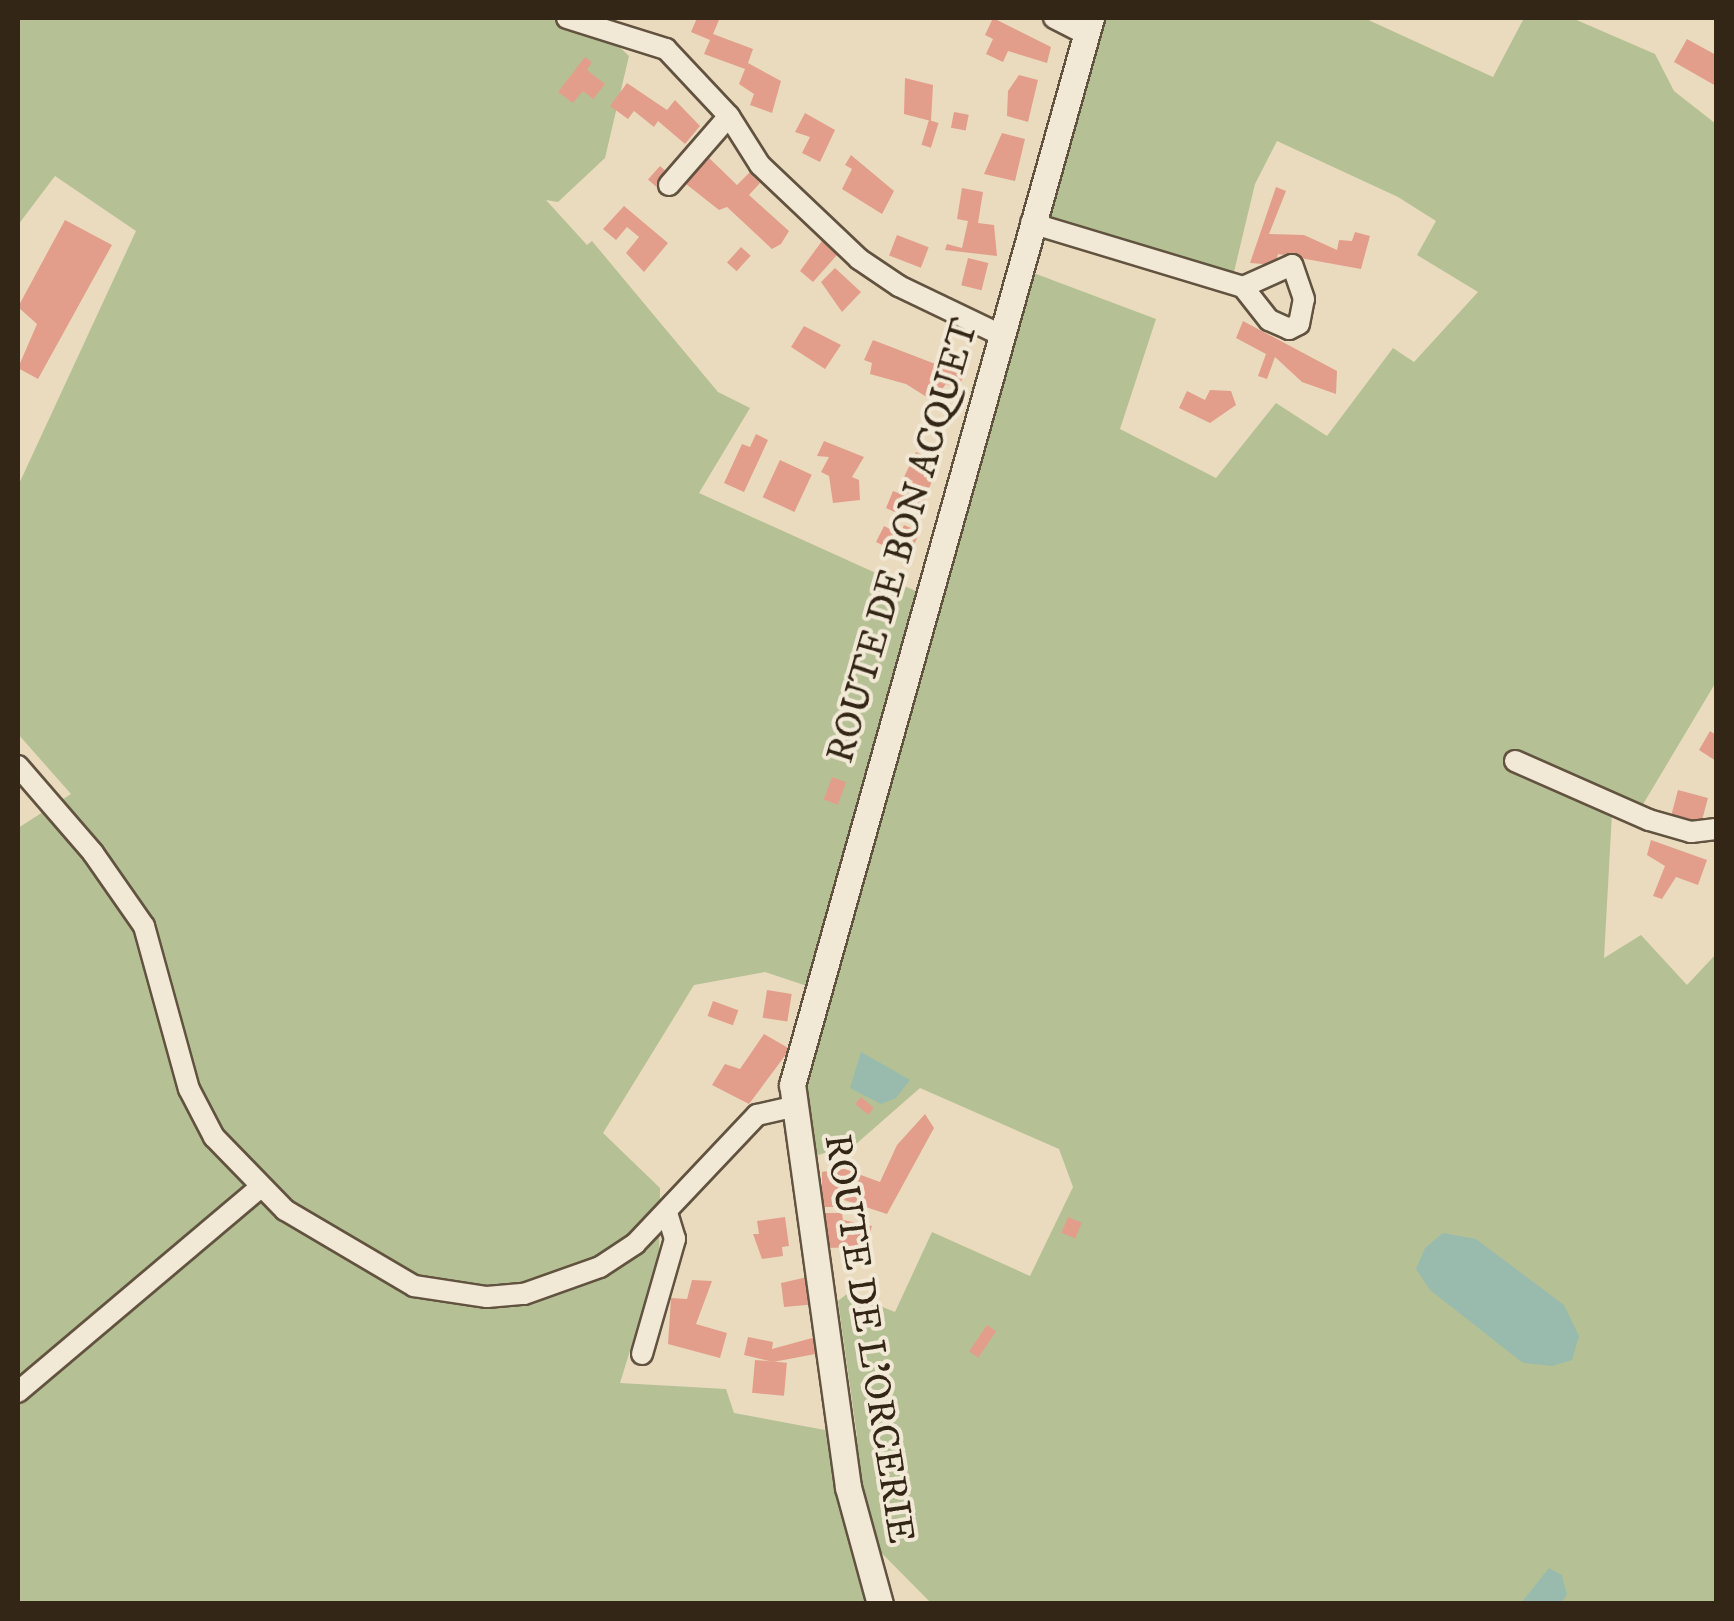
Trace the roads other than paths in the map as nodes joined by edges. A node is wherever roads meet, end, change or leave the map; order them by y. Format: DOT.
graph roads {
  1 [pos="568,18"];
  2 [pos="1054,18"];
  3 [pos="1088,26"];
  4 [pos="729,116"];
  5 [pos="668,185"];
  6 [pos="1031,223"];
  7 [pos="1242,286"];
  8 [pos="1001,335"];
  9 [pos="1515,762"];
  10 [pos="18,766"];
  11 [pos="1716,829"];
  12 [pos="792,1096"];
  13 [pos="260,1188"];
  14 [pos="668,1212"];
  15 [pos="642,1354"];
  16 [pos="18,1392"];
  17 [pos="880,1604"];
  1 -- 4 [label="street"];
  2 -- 3 [label="street"];
  3 -- 6 [label="street, ROUTE DE BON ACQUET"];
  4 -- 5 [label="street"];
  4 -- 8 [label="street"];
  6 -- 7 [label="street"];
  6 -- 8 [label="street, ROUTE DE BON ACQUET"];
  8 -- 12 [label="street, ROUTE DE BON ACQUET"];
  9 -- 11 [label="street"];
  10 -- 13 [label="street"];
  12 -- 14 [label="street"];
  12 -- 17 [label="street, ROUTE DE L'ORCERIE"];
  13 -- 14 [label="street"];
  13 -- 16 [label="street"];
  14 -- 15 [label="street"];
}
